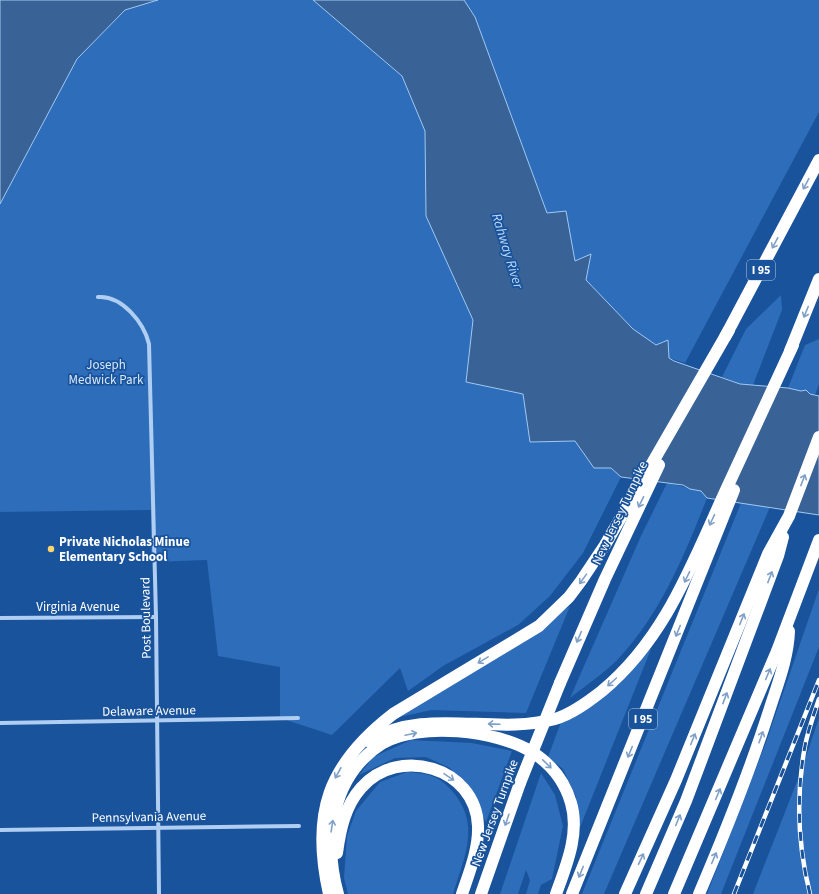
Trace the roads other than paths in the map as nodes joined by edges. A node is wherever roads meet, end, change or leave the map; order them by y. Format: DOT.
graph roads {
  1 [pos="819,160"];
  2 [pos="819,279"];
  3 [pos="98,297"];
  4 [pos="729,330"];
  5 [pos="819,437"];
  6 [pos="819,540"];
  7 [pos="708,542"];
  8 [pos="773,555"];
  9 [pos="156,617"];
  10 [pos="0,618"];
  11 [pos="783,650"];
  12 [pos="298,718"];
  13 [pos="158,721"];
  14 [pos="0,723"];
  15 [pos="350,755"];
  16 [pos="159,826"];
  17 [pos="299,826"];
  18 [pos="0,830"];
  19 [pos="335,893"];
  20 [pos="159,894"];
  21 [pos="462,894"];
  22 [pos="482,894"];
  23 [pos="556,894"];
  24 [pos="572,894"];
  25 [pos="625,894"];
  26 [pos="646,894"];
  27 [pos="674,894"];
  28 [pos="699,894"];
  1 -- 4 [label="highway, New Jersey Turnpike / I 95, one-way"];
  2 -- 7 [label="highway, one-way"];
  3 -- 9 [label="street, Post Boulevard"];
  4 -- 15 [label="highway, one-way"];
  4 -- 22 [label="highway, New Jersey Turnpike / I 95, one-way, bridge"];
  8 -- 5 [label="highway, one-way"];
  6 -- 11 [label="highway"];
  7 -- 15 [label="highway, one-way"];
  7 -- 24 [label="highway, I 95, one-way"];
  25 -- 8 [label="highway, one-way"];
  26 -- 8 [label="highway, one-way"];
  9 -- 10 [label="street, Virginia Avenue"];
  9 -- 13 [label="street, Post Boulevard"];
  27 -- 11 [label="highway, one-way"];
  28 -- 11 [label="highway, one-way"];
  12 -- 13 [label="street, Delaware Avenue"];
  13 -- 14 [label="street, Delaware Avenue"];
  13 -- 16 [label="street, Post Boulevard"];
  15 -- 19 [label="highway, one-way"];
  16 -- 17 [label="street, Pennsylvania Avenue"];
  16 -- 18 [label="street, Pennsylvania Avenue"];
  16 -- 20 [label="street, Post Boulevard"];
  19 -- 21 [label="highway, one-way"];
  19 -- 23 [label="highway, one-way"];
}
